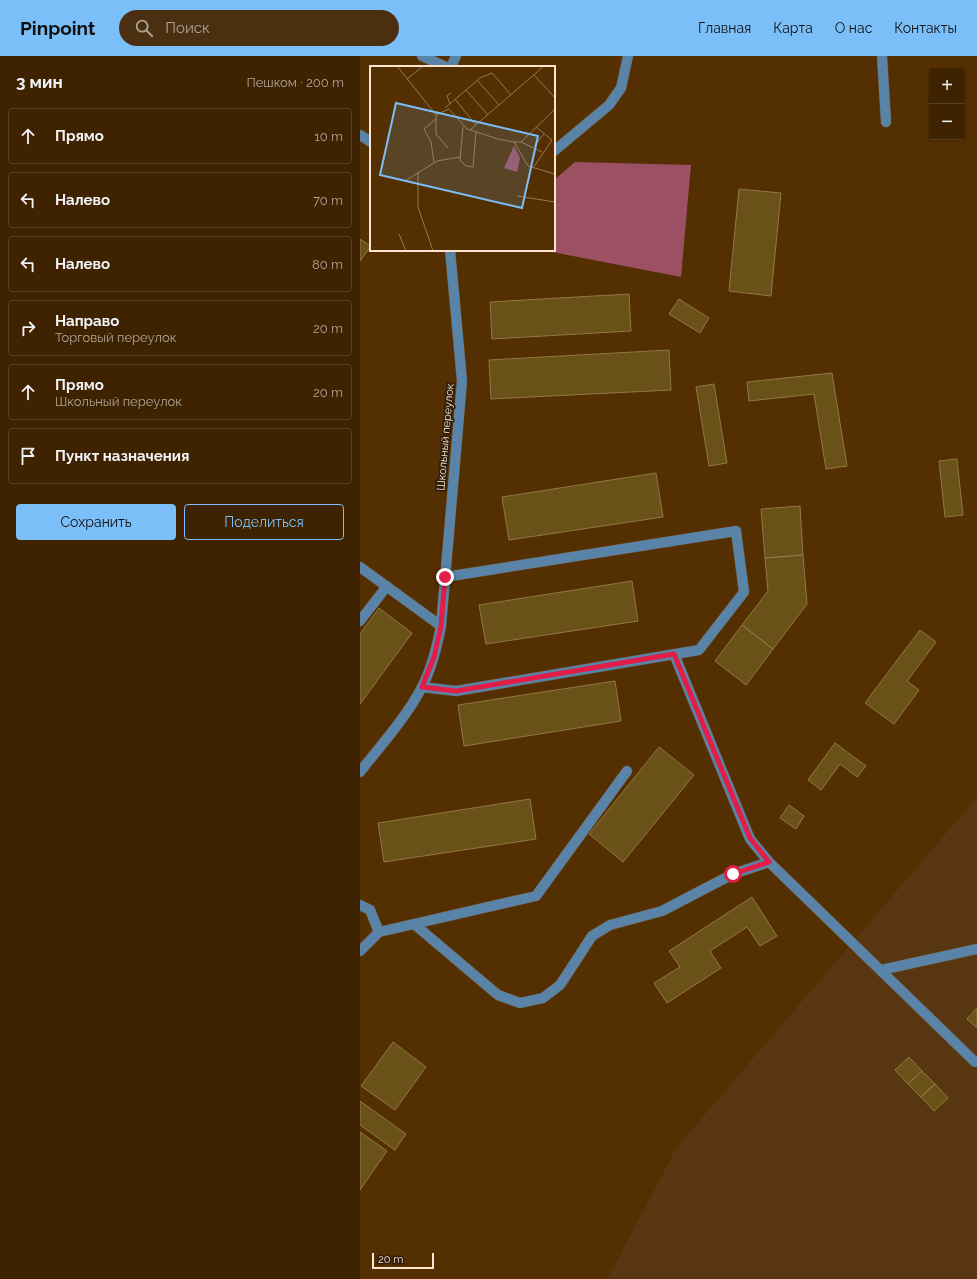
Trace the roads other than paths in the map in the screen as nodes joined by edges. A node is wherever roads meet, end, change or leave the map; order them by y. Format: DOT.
graph roads {
  1 [pos="422,56"];
  2 [pos="456,56"];
  3 [pos="628,56"];
  4 [pos="882,56"];
  5 [pos="444,66"];
  6 [pos="451,66"];
  7 [pos="886,122"];
  8 [pos="360,135"];
  9 [pos="370,141"];
  10 [pos="555,150"];
  11 [pos="450,251"];
  12 [pos="360,567"];
  13 [pos="445,577"];
  14 [pos="387,586"];
  15 [pos="360,621"];
  16 [pos="441,626"];
  17 [pos="674,654"];
  18 [pos="422,687"];
  19 [pos="627,771"];
  20 [pos="360,772"];
  21 [pos="769,862"];
  22 [pos="360,905"];
  23 [pos="414,924"];
  24 [pos="379,932"];
  25 [pos="977,949"];
  26 [pos="360,951"];
  27 [pos="880,970"];
  28 [pos="975,1062"];
  1 -- 5 [label="street"];
  2 -- 6 [label="street"];
  3 -- 10 [label="street"];
  4 -- 7 [label="street"];
  8 -- 9 [label="street"];
  11 -- 13 [label="street, Школьный переулок"];
  12 -- 14 [label="street"];
  13 -- 16 [label="street, Школьный переулок"];
  13 -- 17 [label="street"];
  14 -- 15 [label="street"];
  14 -- 16 [label="street"];
  16 -- 18 [label="street, Школьный переулок"];
  17 -- 18 [label="street"];
  17 -- 21 [label="street"];
  18 -- 20 [label="street, Школьный переулок"];
  19 -- 23 [label="street"];
  21 -- 23 [label="street"];
  21 -- 27 [label="street"];
  22 -- 24 [label="street"];
  23 -- 24 [label="street"];
  24 -- 26 [label="street"];
  25 -- 27 [label="street"];
  27 -- 28 [label="street"];
}
